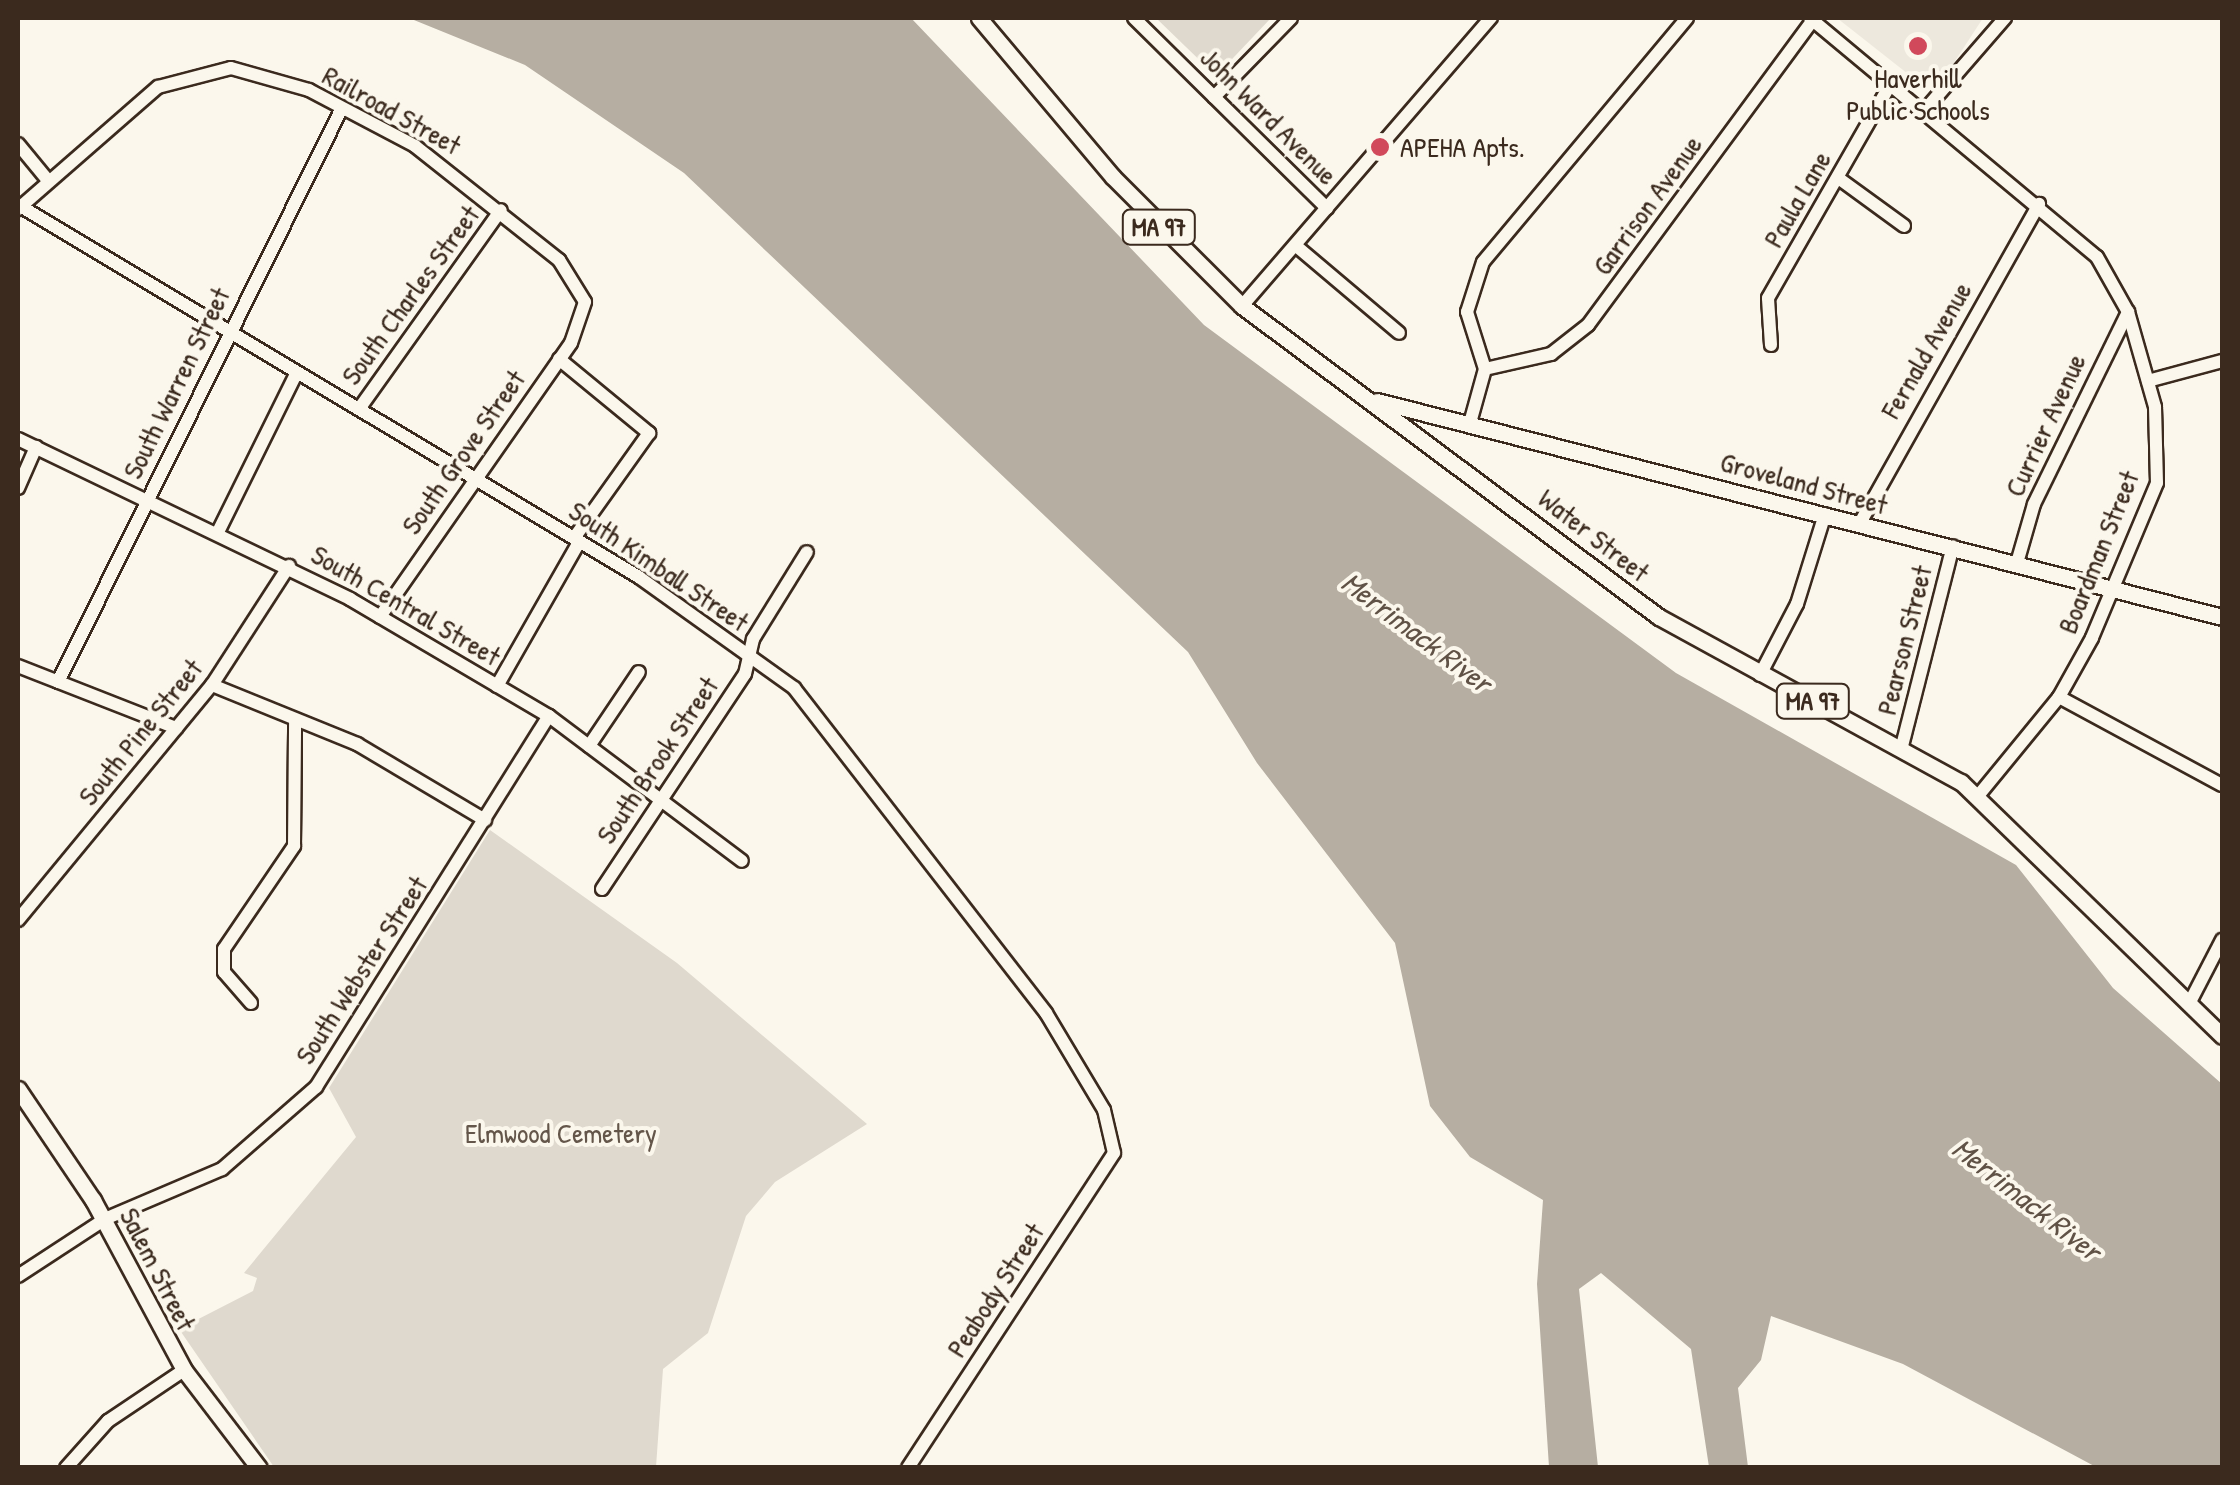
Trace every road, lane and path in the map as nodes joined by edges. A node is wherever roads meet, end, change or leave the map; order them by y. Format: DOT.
graph roads {
  1 [pos="980,18"];
  2 [pos="1134,18"];
  3 [pos="1291,18"];
  4 [pos="1492,18"];
  5 [pos="1686,18"];
  6 [pos="2005,18"];
  7 [pos="1812,19"];
  8 [pos="1891,83"];
  9 [pos="1214,97"];
  10 [pos="342,108"];
  11 [pos="1925,110"];
  12 [pos="18,144"];
  13 [pos="46,178"];
  14 [pos="1840,180"];
  15 [pos="2038,204"];
  16 [pos="18,207"];
  17 [pos="1327,208"];
  18 [pos="501,210"];
  19 [pos="1904,226"];
  20 [pos="1295,244"];
  21 [pos="1242,306"];
  22 [pos="2128,312"];
  23 [pos="584,314"];
  24 [pos="229,331"];
  25 [pos="1399,333"];
  26 [pos="1771,345"];
  27 [pos="559,359"];
  28 [pos="2222,361"];
  29 [pos="1484,369"];
  30 [pos="298,372"];
  31 [pos="2148,381"];
  32 [pos="1373,400"];
  33 [pos="359,409"];
  34 [pos="1470,422"];
  35 [pos="18,439"];
  36 [pos="36,447"];
  37 [pos="474,478"];
  38 [pos="18,488"];
  39 [pos="147,498"];
  40 [pos="1825,514"];
  41 [pos="1860,523"];
  42 [pos="218,532"];
  43 [pos="576,540"];
  44 [pos="1954,546"];
  45 [pos="807,552"];
  46 [pos="2017,562"];
  47 [pos="288,566"];
  48 [pos="2113,588"];
  49 [pos="2222,616"];
  50 [pos="380,617"];
  51 [pos="748,656"];
  52 [pos="18,666"];
  53 [pos="639,672"];
  54 [pos="1760,675"];
  55 [pos="58,682"];
  56 [pos="212,685"];
  57 [pos="497,686"];
  58 [pos="2059,697"];
  59 [pos="548,716"];
  60 [pos="296,721"];
  61 [pos="176,728"];
  62 [pos="589,746"];
  63 [pos="1902,746"];
  64 [pos="2222,785"];
  65 [pos="658,796"];
  66 [pos="1978,796"];
  67 [pos="485,820"];
  68 [pos="742,861"];
  69 [pos="602,889"];
  70 [pos="18,920"];
  71 [pos="2222,940"];
  72 [pos="2190,1002"];
  73 [pos="251,1003"];
  74 [pos="2222,1036"];
  75 [pos="18,1091"];
  76 [pos="1114,1136"];
  77 [pos="104,1219"];
  78 [pos="18,1276"];
  79 [pos="184,1370"];
  80 [pos="66,1468"];
  81 [pos="259,1468"];
  82 [pos="908,1468"];
  1 -- 21 [label="main road, Water Street / MA 97"];
  2 -- 9 [label="street, John Ward Avenue"];
  3 -- 9 [label="street"];
  4 -- 17 [label="street"];
  5 -- 29 [label="street"];
  6 -- 11 [label="street"];
  7 -- 8 [label="street, Boardman Street"];
  7 -- 29 [label="street, Garrison Avenue"];
  8 -- 11 [label="street, Boardman Street"];
  8 -- 14 [label="street, Paula Lane"];
  9 -- 17 [label="street, John Ward Avenue"];
  10 -- 13 [label="street, Railroad Street"];
  10 -- 18 [label="street, Railroad Street"];
  10 -- 24 [label="street, South Warren Street"];
  11 -- 15 [label="street, Boardman Street"];
  12 -- 13 [label="street"];
  13 -- 16 [label="street"];
  14 -- 19 [label="street"];
  14 -- 26 [label="street, Paula Lane"];
  15 -- 22 [label="street, Boardman Street"];
  15 -- 41 [label="street, Fernald Avenue"];
  16 -- 24 [label="street, South Kimball Street"];
  17 -- 20 [label="street"];
  18 -- 23 [label="street, Railroad Street"];
  18 -- 33 [label="street, South Charles Street"];
  20 -- 21 [label="street"];
  20 -- 25 [label="street"];
  21 -- 32 [label="main road, Water Street / MA 97"];
  22 -- 31 [label="street, Boardman Street"];
  22 -- 46 [label="street, Currier Avenue"];
  23 -- 27 [label="street, South Grove Street"];
  24 -- 30 [label="street, South Kimball Street"];
  24 -- 39 [label="street, South Warren Street"];
  27 -- 37 [label="street, South Grove Street"];
  27 -- 43 [label="street"];
  28 -- 31 [label="street"];
  29 -- 34 [label="street"];
  30 -- 33 [label="street, South Kimball Street"];
  30 -- 42 [label="street"];
  31 -- 48 [label="street, Boardman Street"];
  32 -- 34 [label="main road, Groveland Street"];
  32 -- 54 [label="main road, Water Street / MA 97"];
  33 -- 37 [label="street, South Kimball Street"];
  34 -- 40 [label="main road, Groveland Street"];
  35 -- 36 [label="street, South Central Street"];
  36 -- 38 [label="street"];
  36 -- 39 [label="street, South Central Street"];
  37 -- 43 [label="street, South Kimball Street"];
  37 -- 50 [label="street, South Grove Street"];
  39 -- 42 [label="street, South Central Street"];
  39 -- 55 [label="street, South Warren Street"];
  40 -- 41 [label="main road, Groveland Street"];
  40 -- 54 [label="street"];
  41 -- 44 [label="main road, Groveland Street"];
  42 -- 47 [label="street, South Central Street"];
  43 -- 51 [label="street, South Kimball Street"];
  43 -- 57 [label="street"];
  44 -- 46 [label="main road, Groveland Street"];
  44 -- 63 [label="street, Pearson Street"];
  45 -- 51 [label="street, South Brook Street"];
  46 -- 48 [label="main road, Groveland Street"];
  47 -- 50 [label="street, South Central Street"];
  47 -- 56 [label="street, South Pine Street"];
  48 -- 49 [label="main road, Groveland Street"];
  48 -- 58 [label="street, Boardman Street"];
  50 -- 57 [label="street, South Central Street"];
  51 -- 65 [label="street, South Brook Street"];
  51 -- 76 [label="street, South Kimball Street"];
  52 -- 55 [label="street"];
  53 -- 62 [label="street"];
  54 -- 63 [label="main road, Water Street / MA 97"];
  55 -- 61 [label="street"];
  56 -- 60 [label="street"];
  56 -- 61 [label="street, South Pine Street"];
  57 -- 59 [label="street, South Central Street"];
  58 -- 64 [label="street"];
  58 -- 66 [label="street, Boardman Street"];
  59 -- 62 [label="street, South Central Street"];
  59 -- 67 [label="street, South Webster Street"];
  60 -- 67 [label="street"];
  60 -- 73 [label="street"];
  61 -- 70 [label="street, South Pine Street"];
  62 -- 65 [label="street, South Central Street"];
  63 -- 66 [label="main road, Water Street / MA 97"];
  65 -- 68 [label="street, South Central Street"];
  65 -- 69 [label="street, South Brook Street"];
  66 -- 72 [label="main road, Water Street / MA 97"];
  67 -- 77 [label="street, South Webster Street"];
  71 -- 72 [label="street"];
  72 -- 74 [label="main road, Water Street / MA 97"];
  75 -- 77 [label="main road, Salem Street"];
  76 -- 82 [label="street, Peabody Street"];
  77 -- 78 [label="street, South Webster Street"];
  77 -- 79 [label="main road, Salem Street"];
  79 -- 80 [label="street"];
  79 -- 81 [label="main road, Salem Street"];
}
